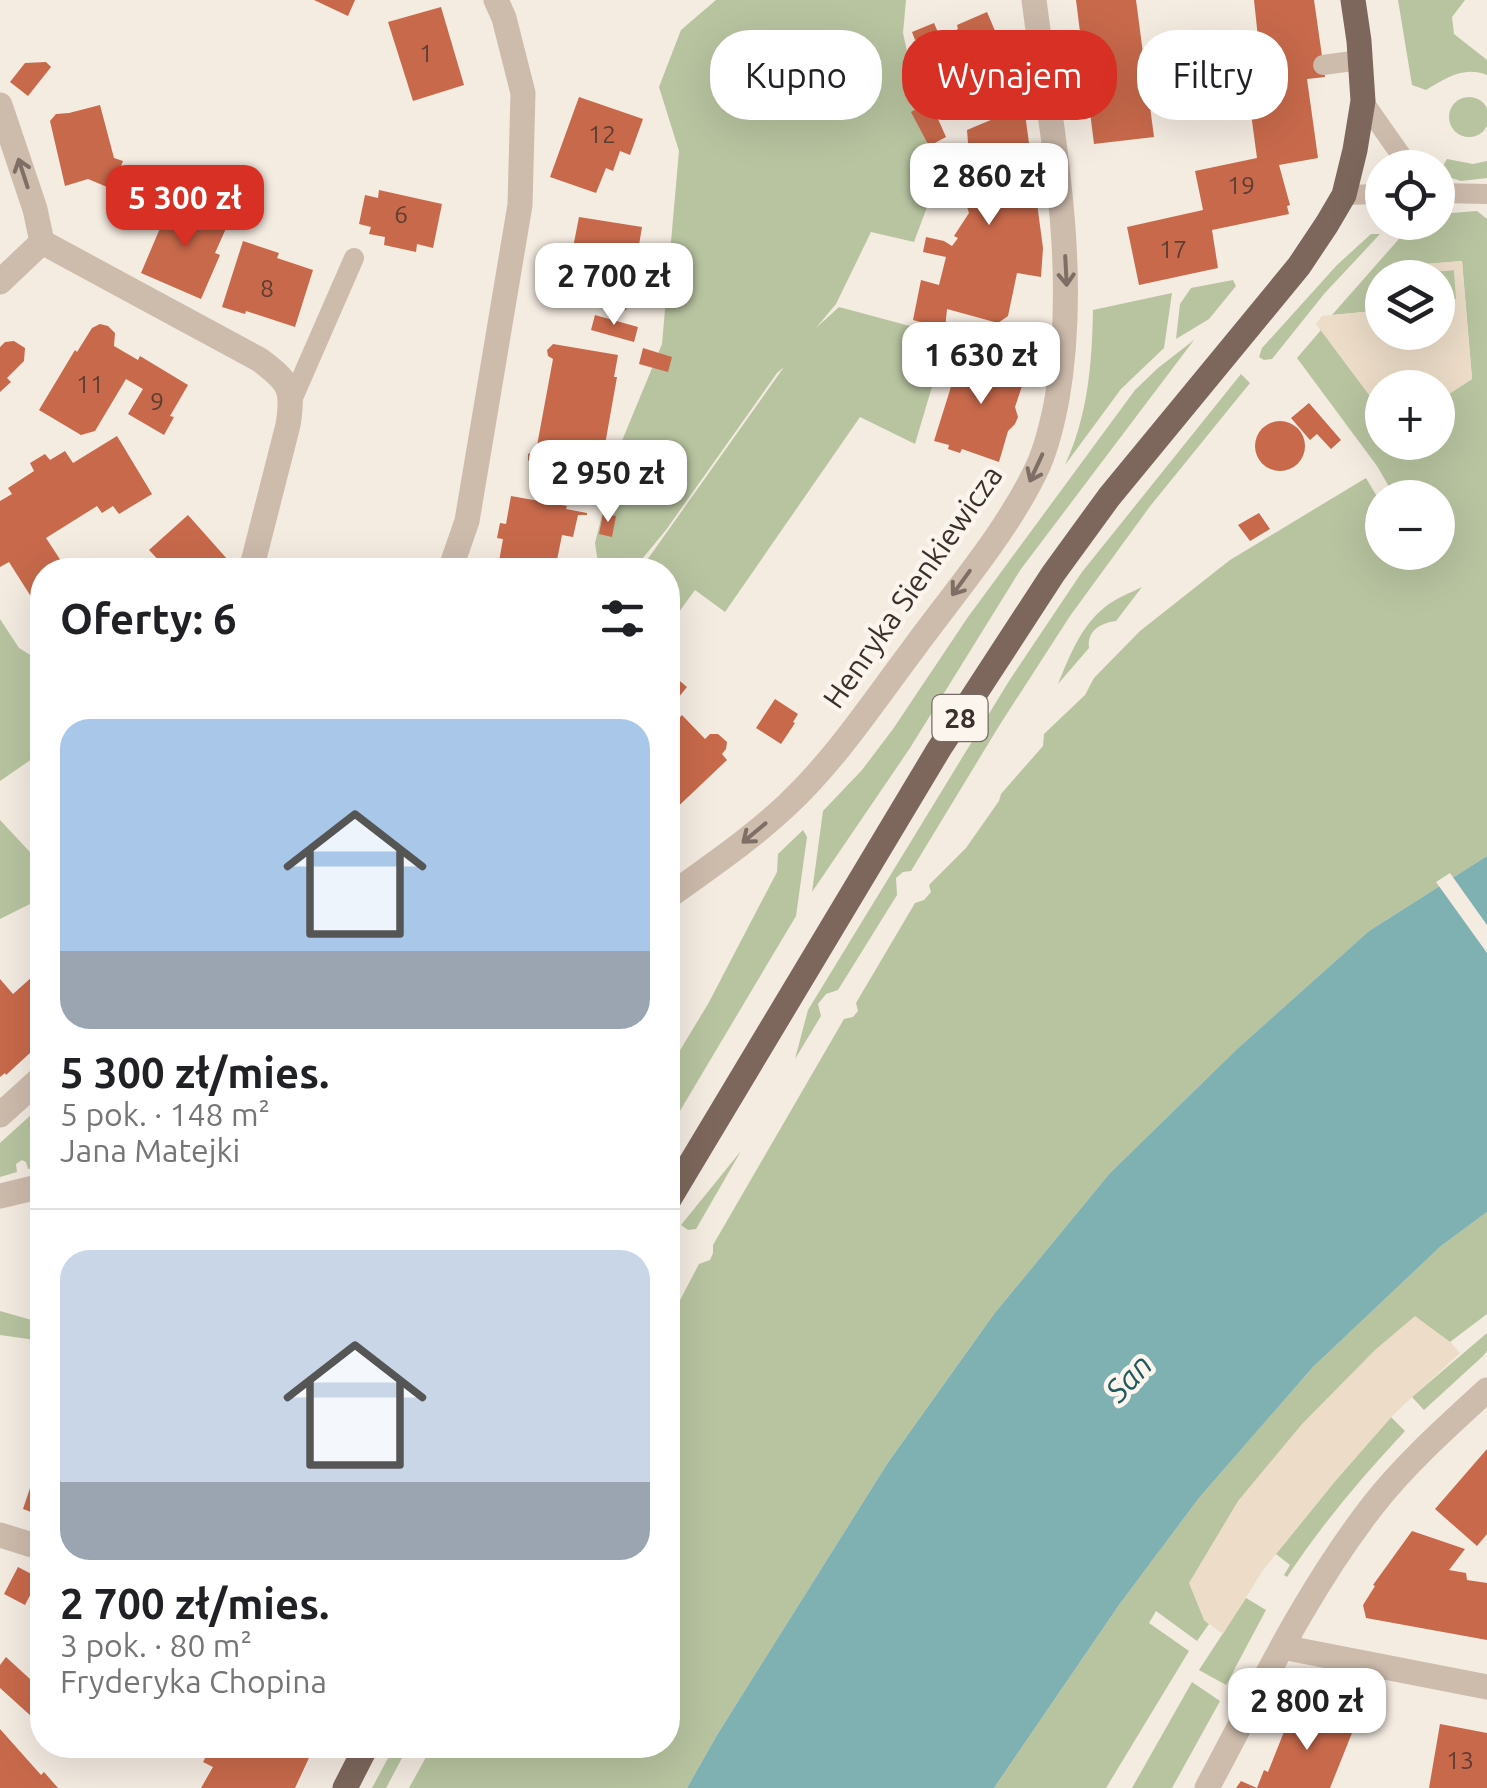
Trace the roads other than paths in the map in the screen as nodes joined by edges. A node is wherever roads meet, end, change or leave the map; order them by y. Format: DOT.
graph roads {
  1 [pos="496,0"];
  2 [pos="1034,0"];
  3 [pos="1353,0"];
  4 [pos="1360,60"];
  5 [pos="1323,65"];
  6 [pos="1363,101"];
  7 [pos="0,105"];
  8 [pos="1397,150"];
  9 [pos="1455,193"];
  10 [pos="1365,194"];
  11 [pos="1487,194"];
  12 [pos="1344,195"];
  13 [pos="42,242"];
  14 [pos="354,258"];
  15 [pos="0,282"];
  16 [pos="292,400"];
  17 [pos="254,558"];
  18 [pos="457,558"];
  19 [pos="680,889"];
  20 [pos="30,1089"];
  21 [pos="0,1115"];
  22 [pos="680,1181"];
  23 [pos="30,1189"];
  24 [pos="0,1196"];
  25 [pos="1487,1390"];
  26 [pos="0,1535"];
  27 [pos="30,1544"];
  28 [pos="1282,1647"];
  29 [pos="1487,1687"];
  30 [pos="360,1758"];
  31 [pos="345,1788"];
  32 [pos="1207,1788"];
  1 -- 18 [label="street"];
  2 -- 19 [label="street, Henryka Sienkiewicza, one-way"];
  3 -- 4 [label="main road, 28"];
  4 -- 5 [label="lane"];
  4 -- 6 [label="main road, 28"];
  6 -- 8 [label="lane"];
  6 -- 12 [label="main road, 28"];
  13 -- 7 [label="street, one-way"];
  9 -- 11 [label="lane"];
  10 -- 12 [label="lane"];
  12 -- 22 [label="main road, 28"];
  13 -- 15 [label="street"];
  13 -- 16 [label="street"];
  14 -- 16 [label="lane"];
  16 -- 17 [label="street"];
  20 -- 21 [label="street"];
  23 -- 24 [label="street"];
  25 -- 28 [label="street"];
  26 -- 27 [label="street"];
  28 -- 29 [label="street"];
  28 -- 32 [label="street"];
  30 -- 31 [label="main road"];
}
